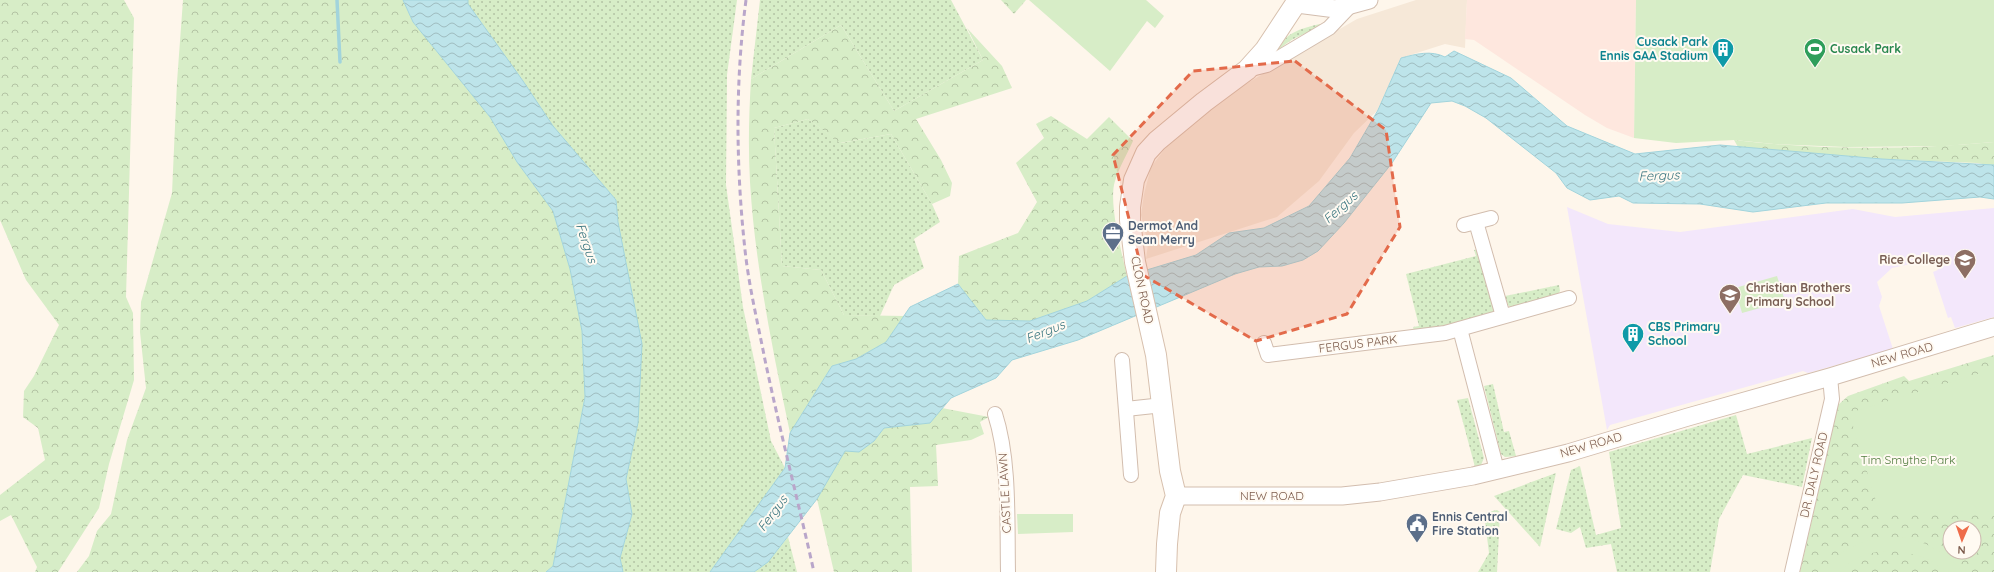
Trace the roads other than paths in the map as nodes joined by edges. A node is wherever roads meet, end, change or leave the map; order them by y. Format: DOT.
graph roads {
  1 [pos="1369,0"];
  2 [pos="1295,1"];
  3 [pos="1350,6"];
  4 [pos="1247,70"];
  5 [pos="1491,218"];
  6 [pos="1569,298"];
  7 [pos="1503,316"];
  8 [pos="1994,327"];
  9 [pos="1460,329"];
  10 [pos="1264,343"];
  11 [pos="1122,360"];
  12 [pos="1830,377"];
  13 [pos="1163,404"];
  14 [pos="1126,409"];
  15 [pos="995,414"];
  16 [pos="1496,470"];
  17 [pos="1131,475"];
  18 [pos="1176,496"];
  19 [pos="1008,572"];
  20 [pos="1166,572"];
  21 [pos="1792,572"];
  1 -- 3 [label="street"];
  2 -- 3 [label="street"];
  2 -- 4 [label="main road, CLON ROAD"];
  3 -- 4 [label="street"];
  4 -- 13 [label="main road, CLON ROAD"];
  5 -- 7 [label="street"];
  6 -- 7 [label="street, FERGUS PARK"];
  7 -- 9 [label="street, FERGUS PARK"];
  8 -- 12 [label="street, NEW ROAD"];
  9 -- 10 [label="street, FERGUS PARK"];
  9 -- 16 [label="street"];
  11 -- 14 [label="street"];
  12 -- 16 [label="street, NEW ROAD"];
  12 -- 21 [label="street, DR. DALY ROAD"];
  13 -- 14 [label="street"];
  13 -- 18 [label="main road, CLON ROAD"];
  14 -- 17 [label="street"];
  15 -- 19 [label="street, CASTLE LAWN"];
  16 -- 18 [label="street, NEW ROAD"];
  18 -- 20 [label="main road"];
}
